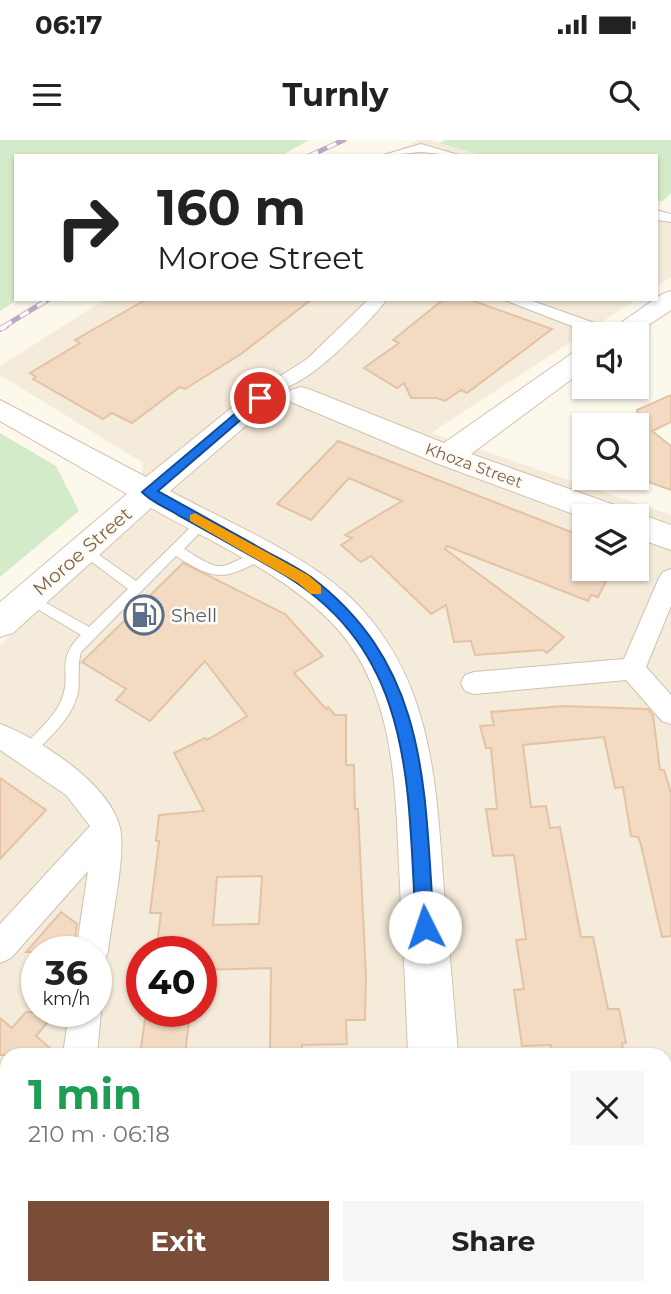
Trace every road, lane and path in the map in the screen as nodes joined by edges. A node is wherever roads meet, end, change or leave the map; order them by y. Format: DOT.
graph roads {
  1 [pos="396,154"];
  2 [pos="446,154"];
  3 [pos="671,299"];
  4 [pos="377,301"];
  5 [pos="516,301"];
  6 [pos="574,322"];
  7 [pos="636,322"];
  8 [pos="572,367"];
  9 [pos="285,398"];
  10 [pos="0,408"];
  11 [pos="447,456"];
  12 [pos="149,492"];
  13 [pos="579,504"];
  14 [pos="202,522"];
  15 [pos="649,529"];
  16 [pos="671,537"];
  17 [pos="175,549"];
  18 [pos="84,550"];
  19 [pos="260,555"];
  20 [pos="671,578"];
  21 [pos="135,587"];
  22 [pos="28,598"];
  23 [pos="0,623"];
  24 [pos="90,634"];
  25 [pos="632,669"];
  26 [pos="474,683"];
  27 [pos="671,713"];
  28 [pos="0,736"];
  29 [pos="27,752"];
  30 [pos="106,829"];
  31 [pos="94,936"];
  32 [pos="0,947"];
  33 [pos="83,1027"];
  34 [pos="81,1048"];
  35 [pos="433,1048"];
  1 -- 2 [label="street"];
  3 -- 7 [label="street"];
  4 -- 9 [label="street"];
  5 -- 6 [label="street"];
  8 -- 11 [label="street"];
  9 -- 11 [label="street, Khoza Street"];
  9 -- 12 [label="street, Moroe Street"];
  10 -- 12 [label="street"];
  11 -- 13 [label="street, Khoza Street"];
  12 -- 14 [label="street"];
  12 -- 18 [label="street, Moroe Street"];
  14 -- 17 [label="lane"];
  14 -- 19 [label="street"];
  15 -- 16 [label="street"];
  17 -- 19 [label="lane"];
  17 -- 21 [label="lane"];
  18 -- 21 [label="lane"];
  18 -- 22 [label="street, Moroe Street"];
  19 -- 35 [label="street"];
  20 -- 25 [label="street"];
  21 -- 24 [label="lane"];
  22 -- 23 [label="street, Moroe Street"];
  22 -- 24 [label="lane"];
  24 -- 29 [label="lane"];
  25 -- 26 [label="street"];
  25 -- 27 [label="street"];
  28 -- 29 [label="street"];
  29 -- 30 [label="street"];
  30 -- 31 [label="street"];
  30 -- 32 [label="street"];
  33 -- 34 [label="street"];
}
